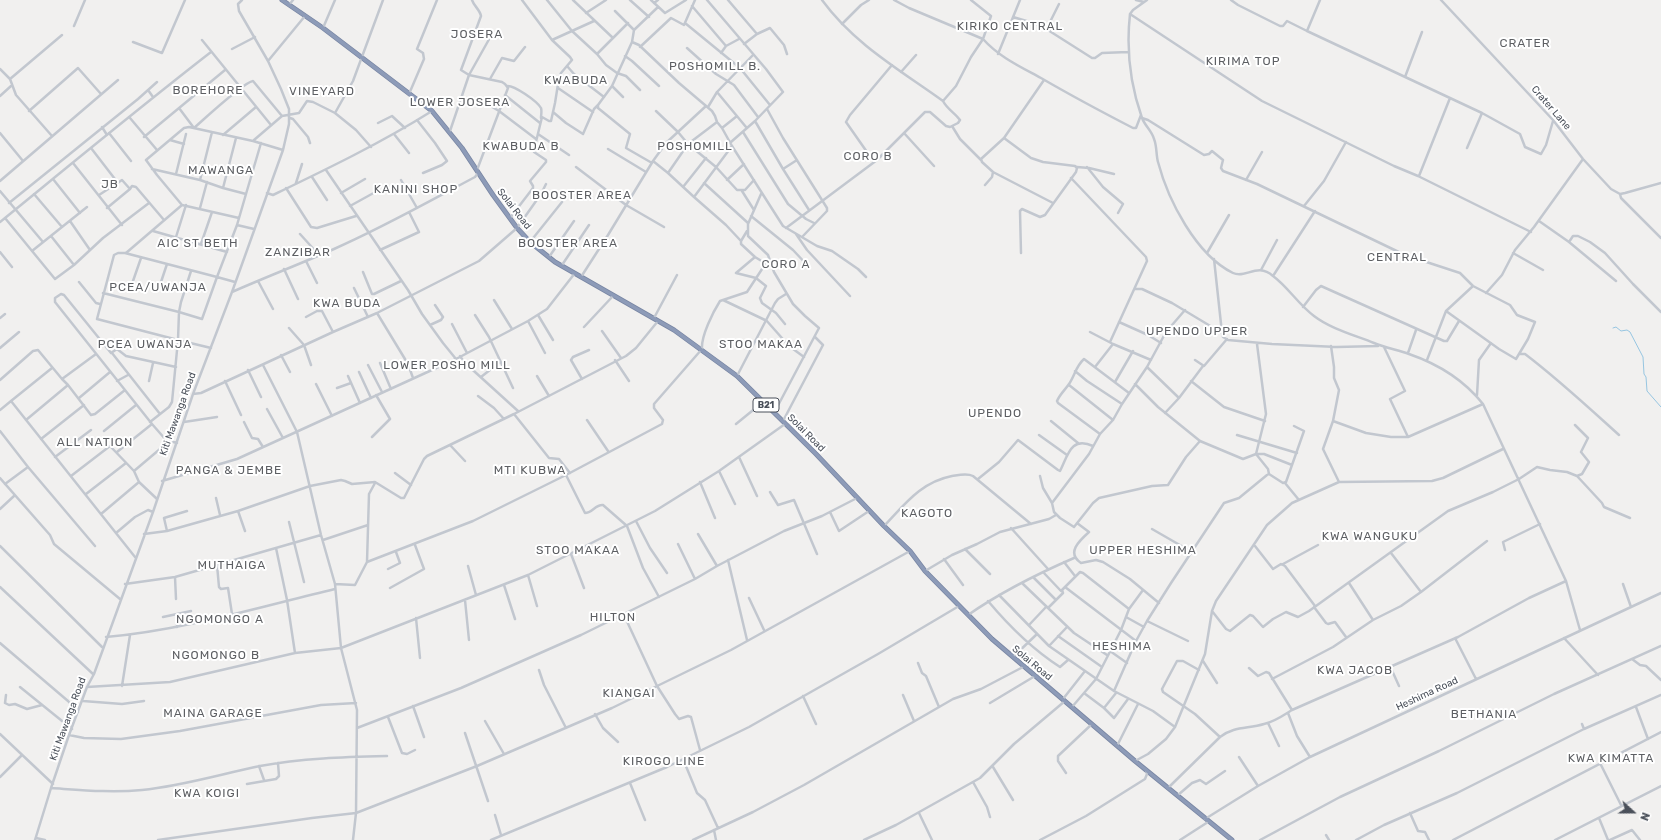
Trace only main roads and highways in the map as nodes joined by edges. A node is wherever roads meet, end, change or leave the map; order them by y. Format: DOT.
graph roads {
  1 [pos="282,0"];
  2 [pos="1232,840"];
  1 -- 2 [label="highway, Solai Road / B21"];
}
